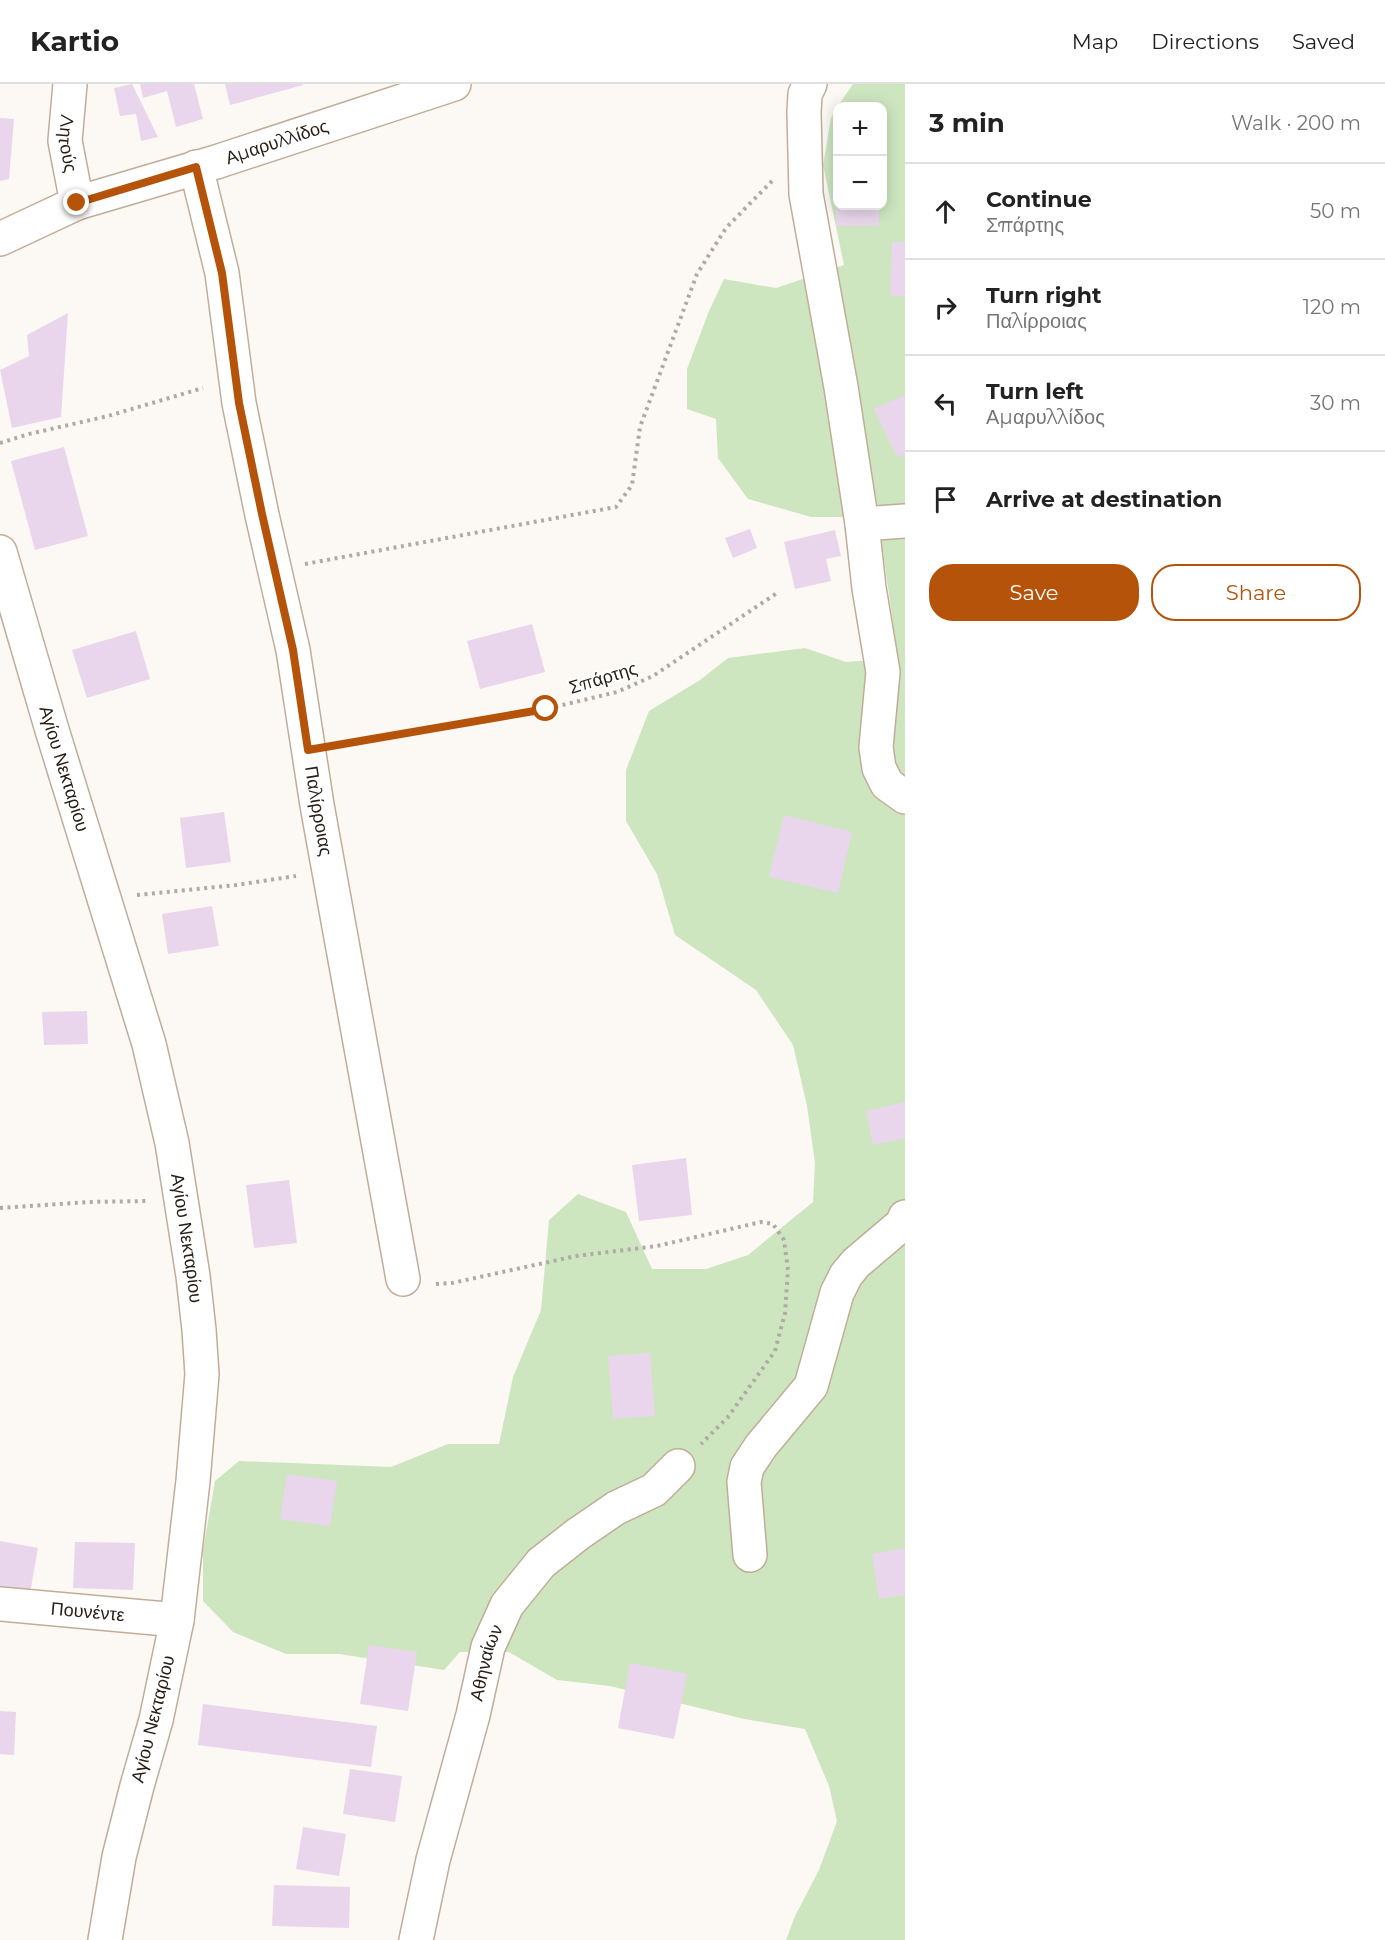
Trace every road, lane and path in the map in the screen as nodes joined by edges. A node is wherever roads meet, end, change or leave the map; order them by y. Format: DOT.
graph roads {
  1 [pos="70,84"];
  2 [pos="454,84"];
  3 [pos="810,84"];
  4 [pos="805,147"];
  5 [pos="196,167"];
  6 [pos="77,203"];
  7 [pos="0,239"];
  8 [pos="236,379"];
  9 [pos="0,443"];
  10 [pos="905,521"];
  11 [pos="862,524"];
  12 [pos="0,552"];
  13 [pos="274,569"];
  14 [pos="777,593"];
  15 [pos="308,750"];
  16 [pos="905,796"];
  17 [pos="329,871"];
  18 [pos="103,896"];
  19 [pos="181,1201"];
  20 [pos="0,1208"];
  21 [pos="904,1225"];
  22 [pos="403,1280"];
  23 [pos="678,1466"];
  24 [pos="750,1555"];
  25 [pos="0,1604"];
  26 [pos="177,1620"];
  27 [pos="105,1940"];
  28 [pos="416,1940"];
  1 -- 6 [label="street, Λητούς"];
  2 -- 5 [label="street, Αμαρυλλίδος"];
  3 -- 4 [label="street"];
  4 -- 11 [label="street"];
  4 -- 13 [label="path"];
  5 -- 6 [label="street, Αμαρυλλίδος"];
  5 -- 8 [label="street, Παλίρροιας"];
  6 -- 7 [label="street, Αμαρυλλίδος"];
  8 -- 9 [label="path"];
  8 -- 13 [label="street, Παλίρροιας"];
  10 -- 11 [label="street"];
  11 -- 16 [label="street"];
  12 -- 18 [label="street, Αγίου Νεκταρίου"];
  13 -- 15 [label="street, Παλίρροιας"];
  14 -- 15 [label="path, Σπάρτης"];
  15 -- 17 [label="street, Παλίρροιας"];
  17 -- 18 [label="path"];
  17 -- 22 [label="street, Παλίρροιας"];
  18 -- 19 [label="street, Αγίου Νεκταρίου"];
  19 -- 20 [label="path"];
  19 -- 26 [label="street, Αγίου Νεκταρίου"];
  21 -- 24 [label="street"];
  22 -- 23 [label="path"];
  23 -- 28 [label="street, Αθηναίων"];
  25 -- 26 [label="street, Πουνέντε"];
  26 -- 27 [label="street, Αγίου Νεκταρίου"];
}
